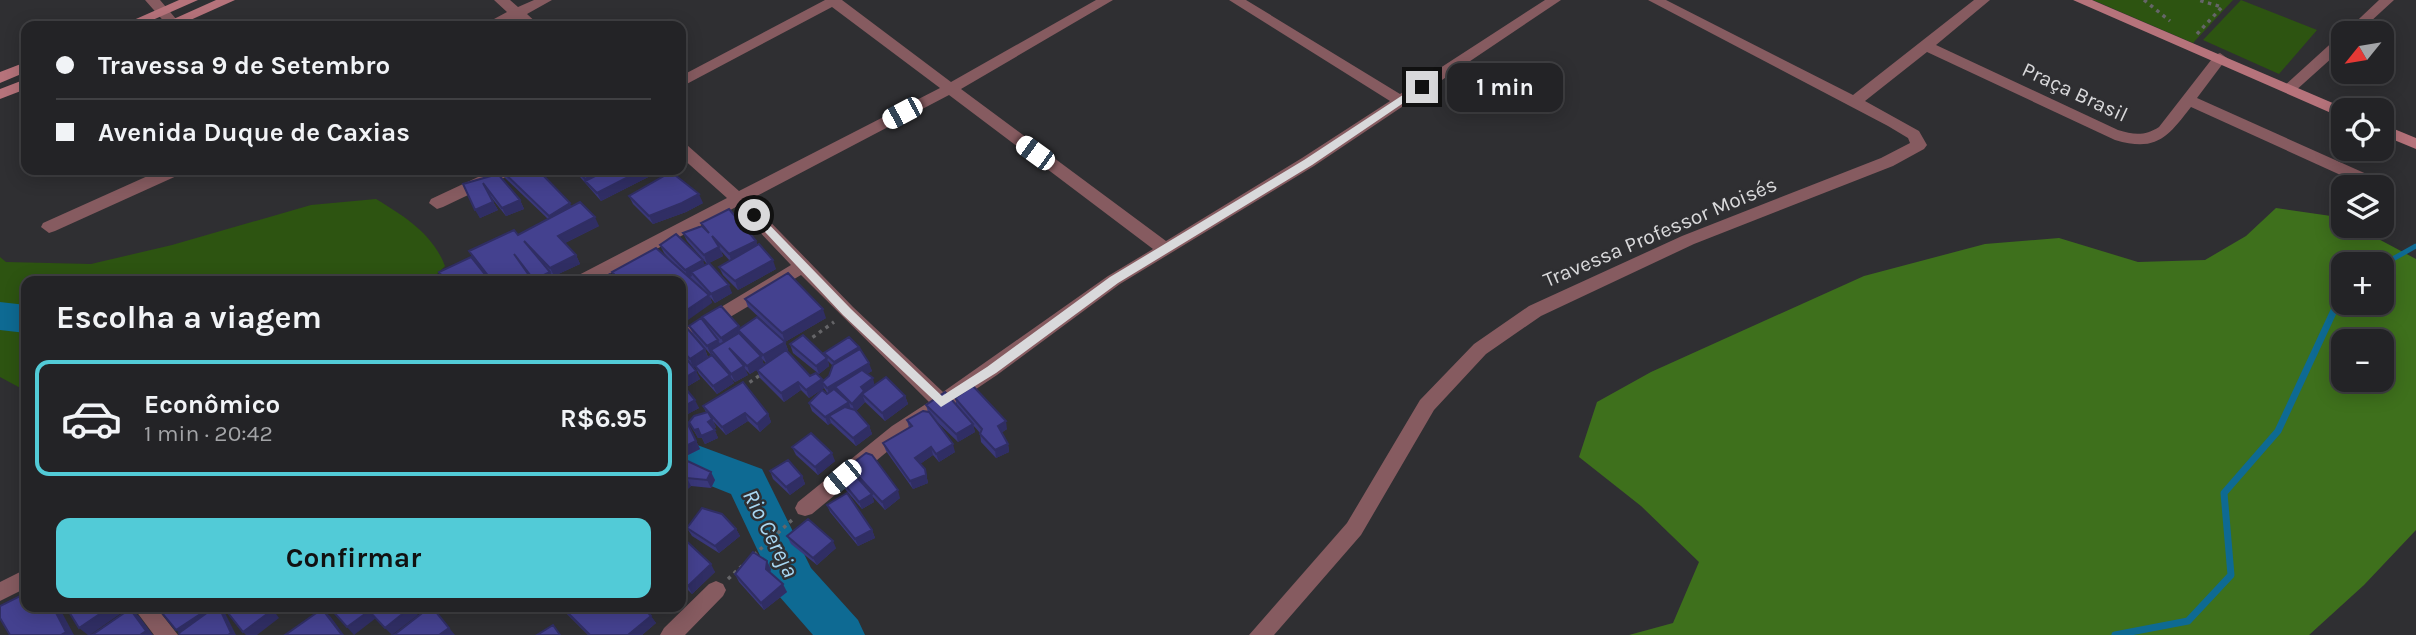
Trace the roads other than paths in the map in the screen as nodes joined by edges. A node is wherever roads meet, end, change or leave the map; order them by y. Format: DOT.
graph roads {
  1 [pos="152,0"];
  2 [pos="191,0"];
  3 [pos="228,0"];
  4 [pos="501,0"];
  5 [pos="545,0"];
  6 [pos="834,0"];
  7 [pos="1106,0"];
  8 [pos="1236,0"];
  9 [pos="1554,0"];
  10 [pos="1655,0"];
  11 [pos="1983,0"];
  12 [pos="2080,0"];
  13 [pos="2387,0"];
  14 [pos="516,13"];
  15 [pos="168,21"];
  16 [pos="170,21"];
  17 [pos="172,21"];
  18 [pos="499,21"];
  19 [pos="526,21"];
  20 [pos="2363,21"];
  21 [pos="1924,45"];
  22 [pos="2331,51"];
  23 [pos="2220,58"];
  24 [pos="21,69"];
  25 [pos="0,78"];
  26 [pos="686,79"];
  27 [pos="21,86"];
  28 [pos="949,89"];
  29 [pos="2290,89"];
  30 [pos="0,94"];
  31 [pos="2189,100"];
  32 [pos="1400,101"];
  33 [pos="1854,102"];
  34 [pos="2331,107"];
  35 [pos="2394,134"];
  36 [pos="2416,144"];
  37 [pos="686,153"];
  38 [pos="164,175"];
  39 [pos="496,175"];
  40 [pos="2354,175"];
  41 [pos="738,199"];
  42 [pos="437,203"];
  43 [pos="49,226"];
  44 [pos="1165,249"];
  45 [pos="802,266"];
  46 [pos="590,276"];
  47 [pos="686,336"];
  48 [pos="941,402"];
  49 [pos="805,508"];
  50 [pos="21,581"];
  51 [pos="716,590"];
  52 [pos="0,592"];
  53 [pos="147,612"];
  54 [pos="167,635"];
  55 [pos="671,635"];
  56 [pos="1260,635"];
  1 -- 15 [label="street"];
  2 -- 16 [label="street"];
  3 -- 17 [label="street"];
  4 -- 14 [label="street"];
  5 -- 14 [label="street"];
  6 -- 26 [label="street"];
  6 -- 28 [label="street"];
  7 -- 28 [label="street"];
  8 -- 32 [label="street"];
  9 -- 32 [label="street"];
  10 -- 33 [label="street, Travessa Professor Moisés"];
  11 -- 21 [label="street"];
  12 -- 23 [label="street"];
  13 -- 20 [label="street"];
  14 -- 18 [label="street"];
  14 -- 19 [label="street"];
  21 -- 31 [label="street, Praça Brasil"];
  21 -- 33 [label="street"];
  22 -- 29 [label="street"];
  23 -- 29 [label="street"];
  23 -- 31 [label="street, Praça Brasil"];
  24 -- 25 [label="street"];
  27 -- 30 [label="street"];
  28 -- 41 [label="street"];
  28 -- 44 [label="street"];
  29 -- 34 [label="street"];
  31 -- 40 [label="street"];
  32 -- 44 [label="street"];
  33 -- 56 [label="street, Travessa Professor Moisés"];
  35 -- 36 [label="street"];
  37 -- 41 [label="street"];
  38 -- 43 [label="street"];
  39 -- 42 [label="street"];
  41 -- 45 [label="street"];
  41 -- 46 [label="street"];
  44 -- 48 [label="street"];
  45 -- 47 [label="street"];
  45 -- 48 [label="street"];
  48 -- 49 [label="street"];
  50 -- 52 [label="street"];
  51 -- 55 [label="street"];
  53 -- 54 [label="street"];
}
